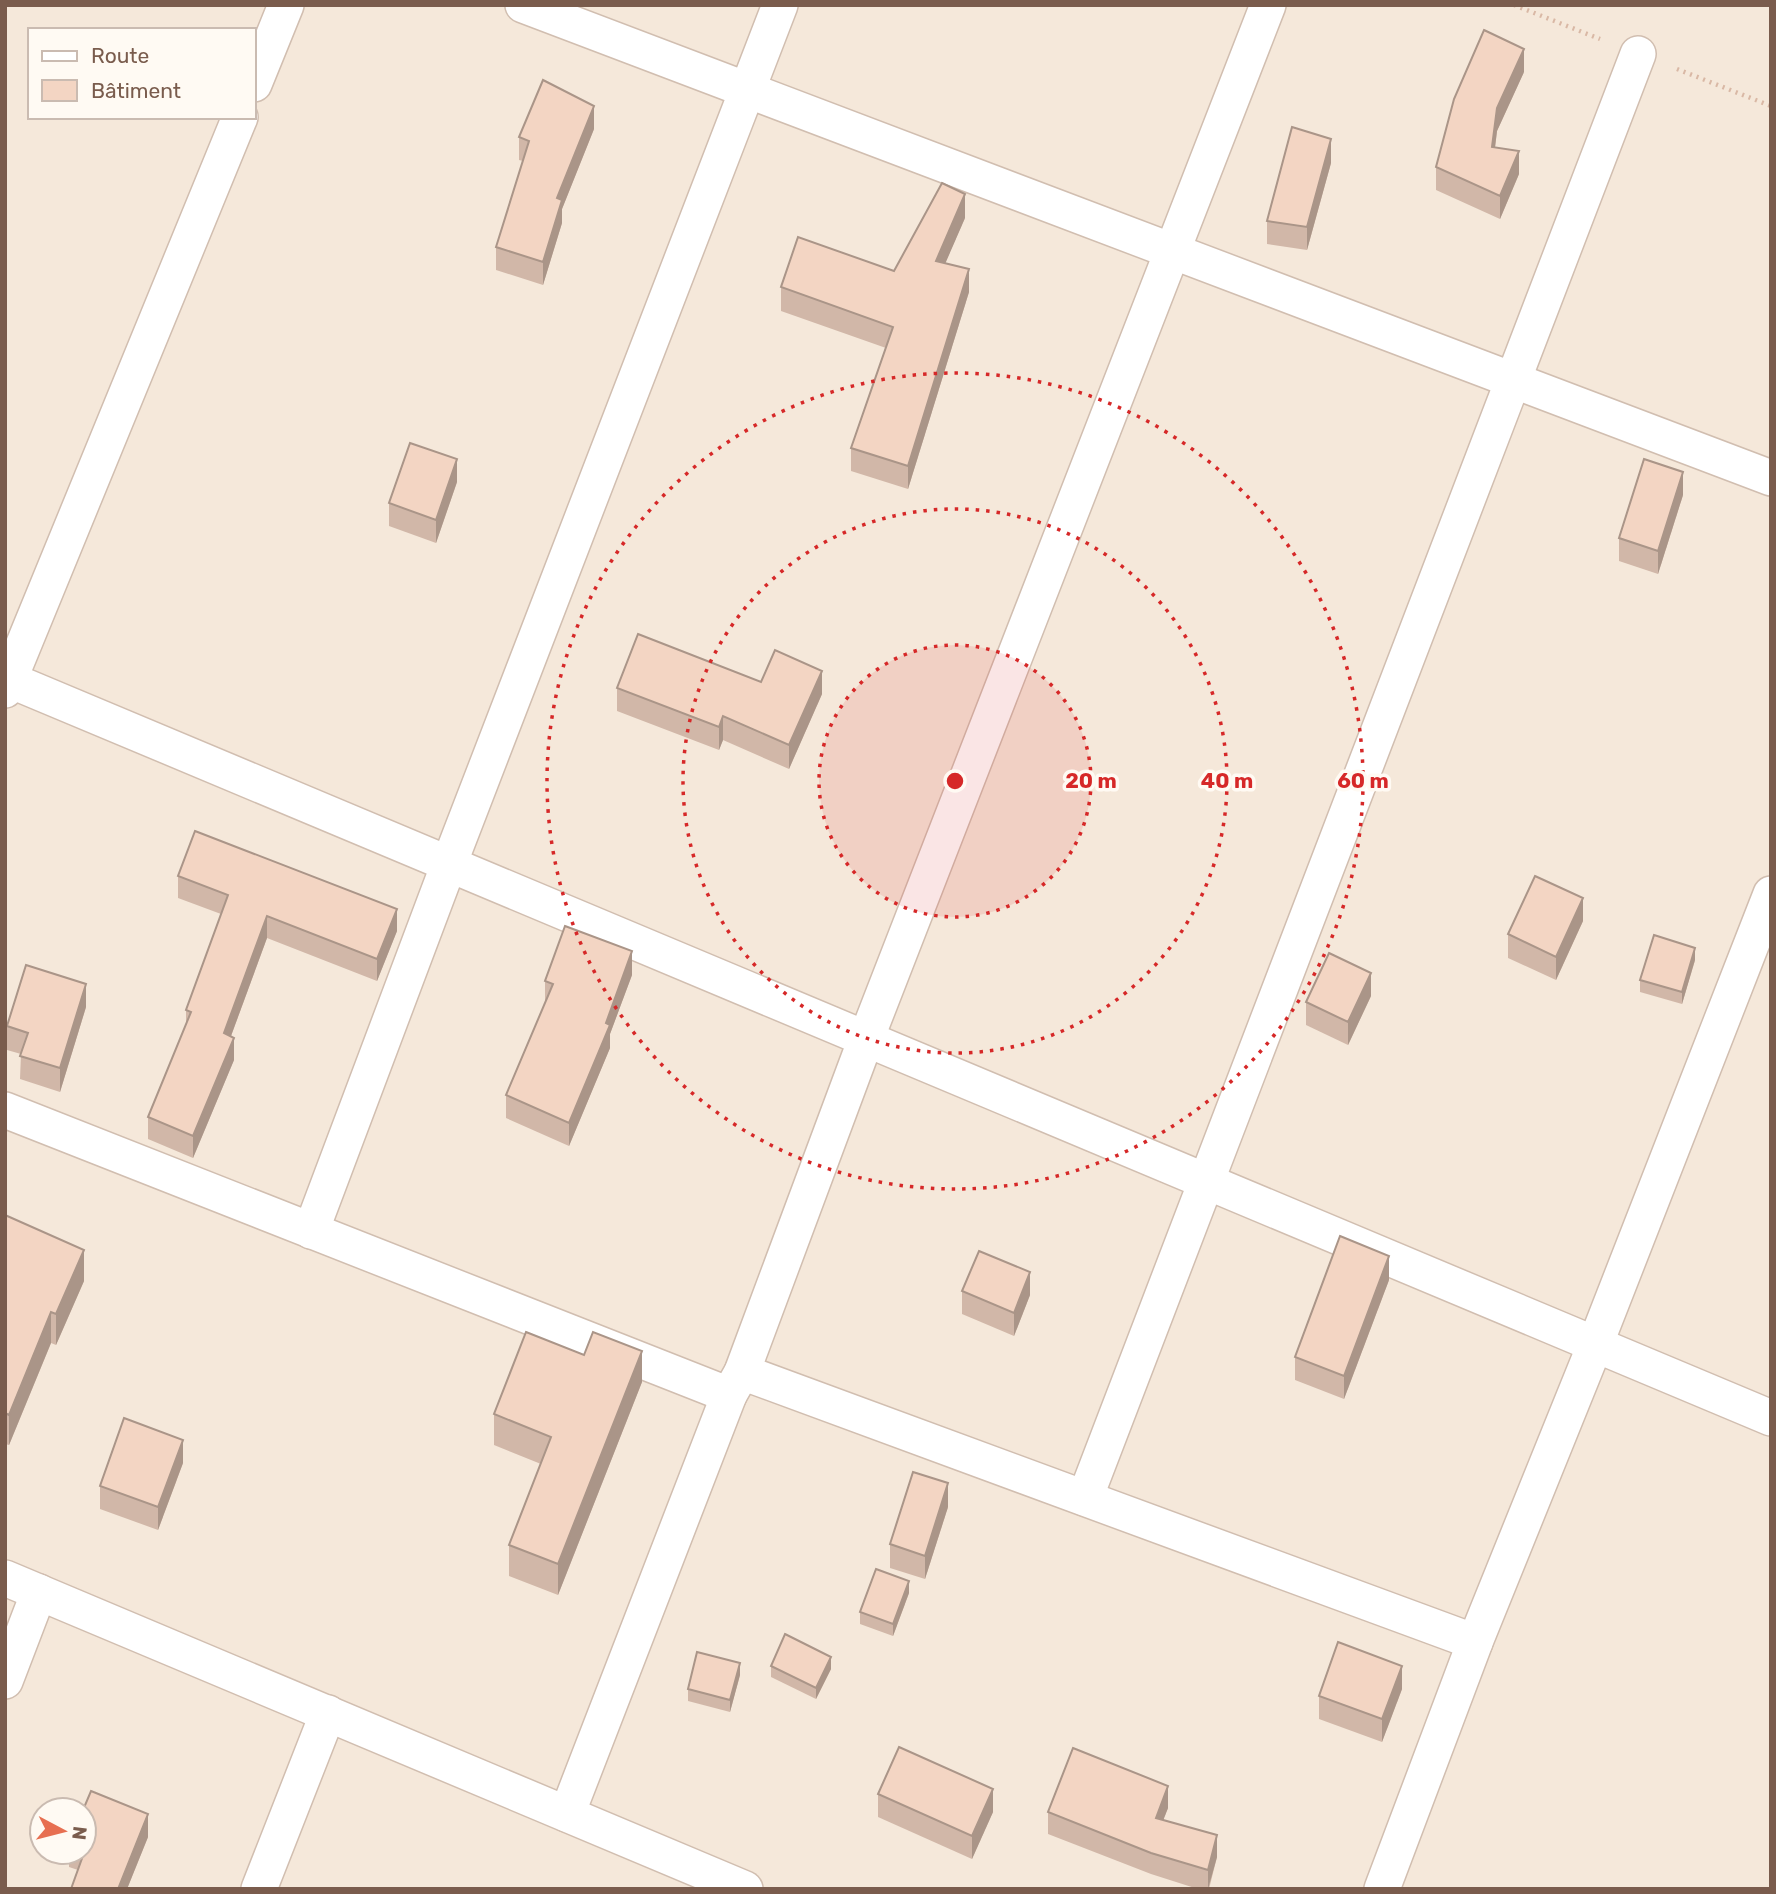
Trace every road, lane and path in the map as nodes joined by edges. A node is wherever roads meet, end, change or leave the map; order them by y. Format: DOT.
graph roads {
  1 [pos="286,5"];
  2 [pos="523,5"];
  3 [pos="780,5"];
  4 [pos="1268,5"];
  5 [pos="1637,54"];
  6 [pos="256,79"];
  7 [pos="748,91"];
  8 [pos="239,119"];
  9 [pos="1172,251"];
  10 [pos="1513,381"];
  11 [pos="1771,478"];
  12 [pos="7,682"];
  13 [pos="449,864"];
  14 [pos="1771,894"];
  15 [pos="866,1039"];
  16 [pos="5,1110"];
  17 [pos="1207,1181"];
  18 [pos="311,1231"];
  19 [pos="1595,1345"];
  20 [pos="735,1384"];
  21 [pos="1771,1418"];
  22 [pos="1085,1498"];
  23 [pos="5,1578"];
  24 [pos="39,1592"];
  25 [pos="1475,1643"];
  26 [pos="5,1681"];
  27 [pos="328,1713"];
  28 [pos="567,1814"];
  29 [pos="259,1889"];
  30 [pos="744,1889"];
  31 [pos="1382,1889"];
  1 -- 6 [label="street"];
  2 -- 7 [label="street"];
  3 -- 7 [label="street"];
  4 -- 9 [label="street"];
  5 -- 10 [label="street"];
  7 -- 9 [label="street"];
  7 -- 13 [label="street"];
  8 -- 12 [label="street"];
  9 -- 10 [label="street"];
  9 -- 15 [label="street"];
  10 -- 11 [label="street"];
  10 -- 17 [label="street"];
  12 -- 13 [label="street"];
  13 -- 15 [label="street"];
  13 -- 18 [label="street"];
  14 -- 19 [label="street"];
  15 -- 17 [label="street"];
  15 -- 20 [label="street"];
  16 -- 18 [label="street"];
  17 -- 19 [label="street"];
  17 -- 22 [label="street"];
  18 -- 20 [label="street"];
  19 -- 21 [label="street"];
  19 -- 25 [label="street"];
  20 -- 22 [label="street"];
  20 -- 28 [label="street"];
  22 -- 25 [label="street"];
  23 -- 24 [label="street"];
  24 -- 26 [label="street"];
  24 -- 27 [label="street"];
  25 -- 31 [label="street"];
  27 -- 28 [label="street"];
  27 -- 29 [label="street"];
  28 -- 30 [label="street"];
}
